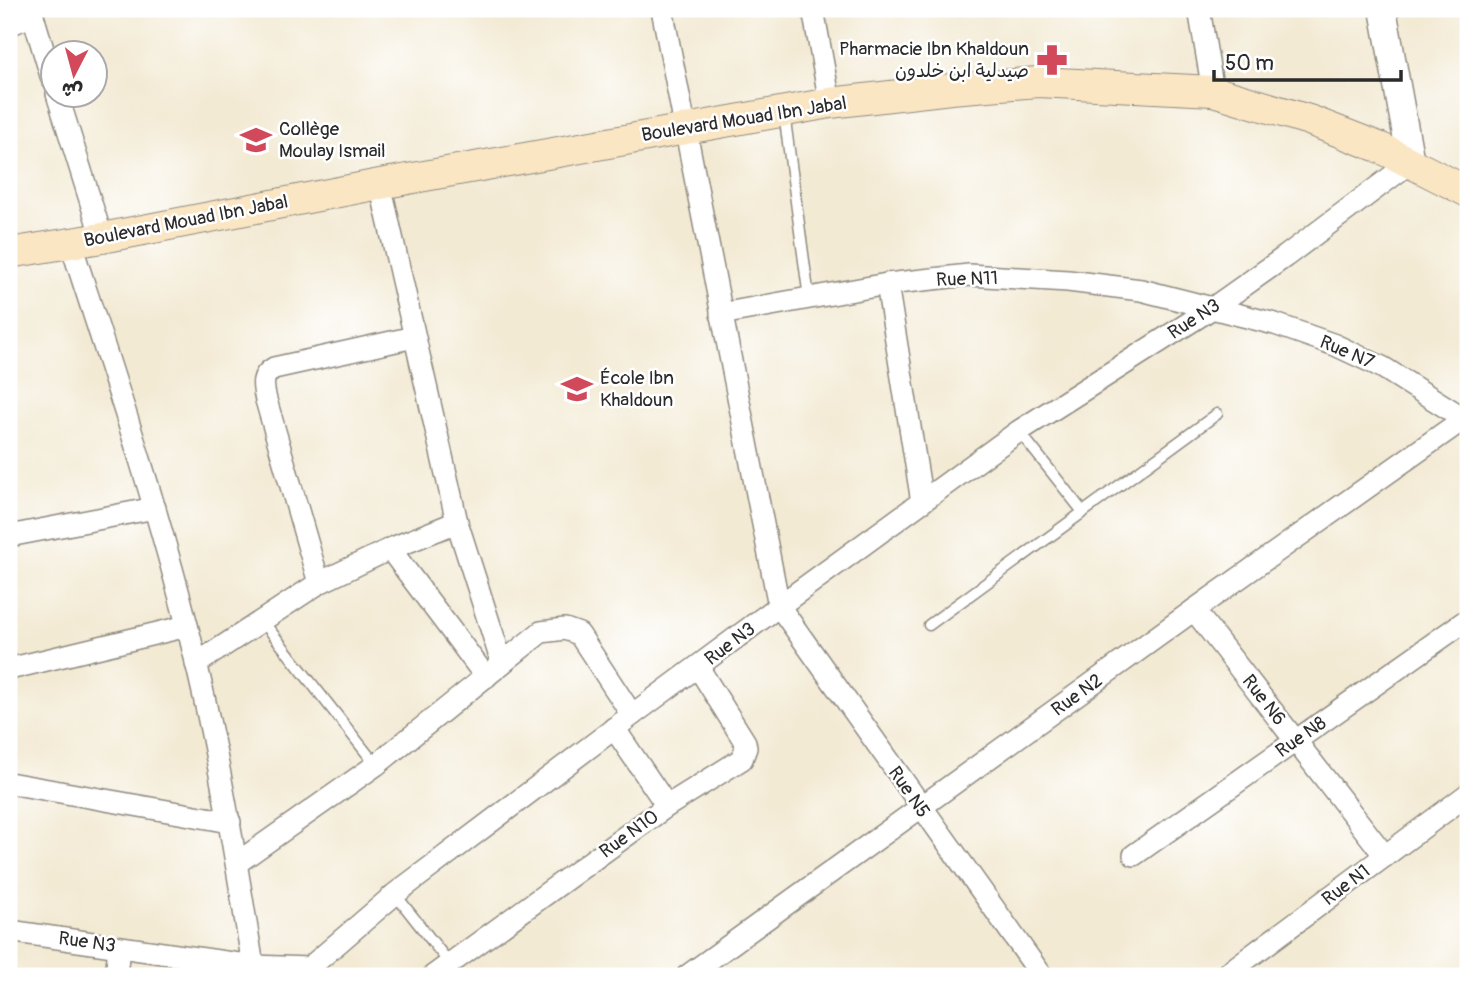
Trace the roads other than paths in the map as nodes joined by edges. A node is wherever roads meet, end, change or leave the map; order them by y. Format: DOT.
graph roads {
  1 [pos="662,9"];
  2 [pos="813,9"];
  3 [pos="1199,9"];
  4 [pos="1382,9"];
  5 [pos="32,12"];
  6 [pos="9,25"];
  7 [pos="40,38"];
  8 [pos="1213,91"];
  9 [pos="830,103"];
  10 [pos="61,108"];
  11 [pos="784,111"];
  12 [pos="686,128"];
  13 [pos="1411,162"];
  14 [pos="380,184"];
  15 [pos="1468,192"];
  16 [pos="102,238"];
  17 [pos="71,244"];
  18 [pos="9,253"];
  19 [pos="887,284"];
  20 [pos="809,298"];
  21 [pos="1214,307"];
  22 [pos="721,314"];
  23 [pos="414,337"];
  24 [pos="1217,414"];
  25 [pos="1467,419"];
  26 [pos="1019,431"];
  27 [pos="922,502"];
  28 [pos="155,508"];
  29 [pos="1083,512"];
  30 [pos="457,522"];
  31 [pos="9,536"];
  32 [pos="390,549"];
  33 [pos="319,583"];
  34 [pos="779,606"];
  35 [pos="1194,610"];
  36 [pos="261,619"];
  37 [pos="1468,619"];
  38 [pos="929,625"];
  39 [pos="187,626"];
  40 [pos="196,664"];
  41 [pos="698,667"];
  42 [pos="9,669"];
  43 [pos="494,670"];
  44 [pos="632,715"];
  45 [pos="614,728"];
  46 [pos="1296,741"];
  47 [pos="376,765"];
  48 [pos="9,783"];
  49 [pos="1468,794"];
  50 [pos="667,806"];
  51 [pos="920,808"];
  52 [pos="230,822"];
  53 [pos="1134,855"];
  54 [pos="1385,856"];
  55 [pos="237,863"];
  56 [pos="395,894"];
  57 [pos="9,931"];
  58 [pos="119,947"];
  59 [pos="450,964"];
  60 [pos="253,971"];
  61 [pos="313,972"];
  62 [pos="116,976"];
  63 [pos="433,976"];
  64 [pos="687,976"];
  65 [pos="1042,976"];
  66 [pos="1224,976"];
  1 -- 12 [label="street"];
  2 -- 9 [label="street"];
  3 -- 8 [label="street"];
  4 -- 13 [label="street"];
  5 -- 6 [label="street"];
  5 -- 7 [label="street"];
  8 -- 9 [label="main road, Boulevard Mouad Ibn Jabal"];
  8 -- 13 [label="main road, Boulevard Mouad Ibn Jabal"];
  9 -- 11 [label="main road, Boulevard Mouad Ibn Jabal"];
  10 -- 16 [label="street"];
  11 -- 12 [label="main road, Boulevard Mouad Ibn Jabal"];
  11 -- 20 [label="lane"];
  12 -- 14 [label="main road, Boulevard Mouad Ibn Jabal"];
  12 -- 22 [label="street"];
  13 -- 15 [label="main road, Boulevard Mouad Ibn Jabal"];
  13 -- 21 [label="street, Rue N3"];
  14 -- 16 [label="main road, Boulevard Mouad Ibn Jabal"];
  14 -- 23 [label="street"];
  16 -- 17 [label="main road, Boulevard Mouad Ibn Jabal"];
  17 -- 18 [label="main road, Boulevard Mouad Ibn Jabal"];
  17 -- 28 [label="street"];
  19 -- 20 [label="street, Rue N11"];
  19 -- 21 [label="street, Rue N11"];
  19 -- 27 [label="street"];
  20 -- 22 [label="street, Rue N11"];
  21 -- 25 [label="street, Rue N7"];
  21 -- 26 [label="street, Rue N3"];
  22 -- 34 [label="street"];
  23 -- 30 [label="street"];
  23 -- 33 [label="street"];
  24 -- 29 [label="lane"];
  25 -- 35 [label="street, Rue N2"];
  26 -- 27 [label="street, Rue N3"];
  26 -- 29 [label="lane"];
  27 -- 34 [label="street, Rue N3"];
  28 -- 31 [label="street"];
  28 -- 39 [label="street"];
  29 -- 38 [label="lane"];
  30 -- 32 [label="street"];
  30 -- 43 [label="street"];
  32 -- 33 [label="street"];
  32 -- 43 [label="street"];
  33 -- 36 [label="street"];
  34 -- 41 [label="street, Rue N3"];
  34 -- 51 [label="street, Rue N5"];
  35 -- 46 [label="street, Rue N6"];
  35 -- 51 [label="street, Rue N2"];
  36 -- 40 [label="street"];
  36 -- 47 [label="lane"];
  37 -- 46 [label="street, Rue N8"];
  39 -- 40 [label="street"];
  39 -- 42 [label="street"];
  40 -- 52 [label="street"];
  41 -- 44 [label="street, Rue N3"];
  41 -- 50 [label="street, Rue N10"];
  43 -- 44 [label="street"];
  43 -- 47 [label="street"];
  44 -- 45 [label="street, Rue N3"];
  45 -- 50 [label="street"];
  45 -- 56 [label="street, Rue N3"];
  46 -- 53 [label="street, Rue N8"];
  46 -- 54 [label="street, Rue N6"];
  47 -- 55 [label="street"];
  48 -- 52 [label="street"];
  49 -- 54 [label="street, Rue N1"];
  50 -- 59 [label="street, Rue N10"];
  51 -- 64 [label="street, Rue N2"];
  51 -- 65 [label="street, Rue N5"];
  52 -- 55 [label="street"];
  54 -- 66 [label="street, Rue N1"];
  55 -- 60 [label="street"];
  56 -- 59 [label="lane"];
  56 -- 61 [label="street, Rue N3"];
  57 -- 58 [label="street, Rue N3"];
  58 -- 60 [label="street, Rue N3"];
  58 -- 62 [label="street"];
  59 -- 63 [label="street, Rue N10"];
  60 -- 61 [label="street, Rue N3"];
}
